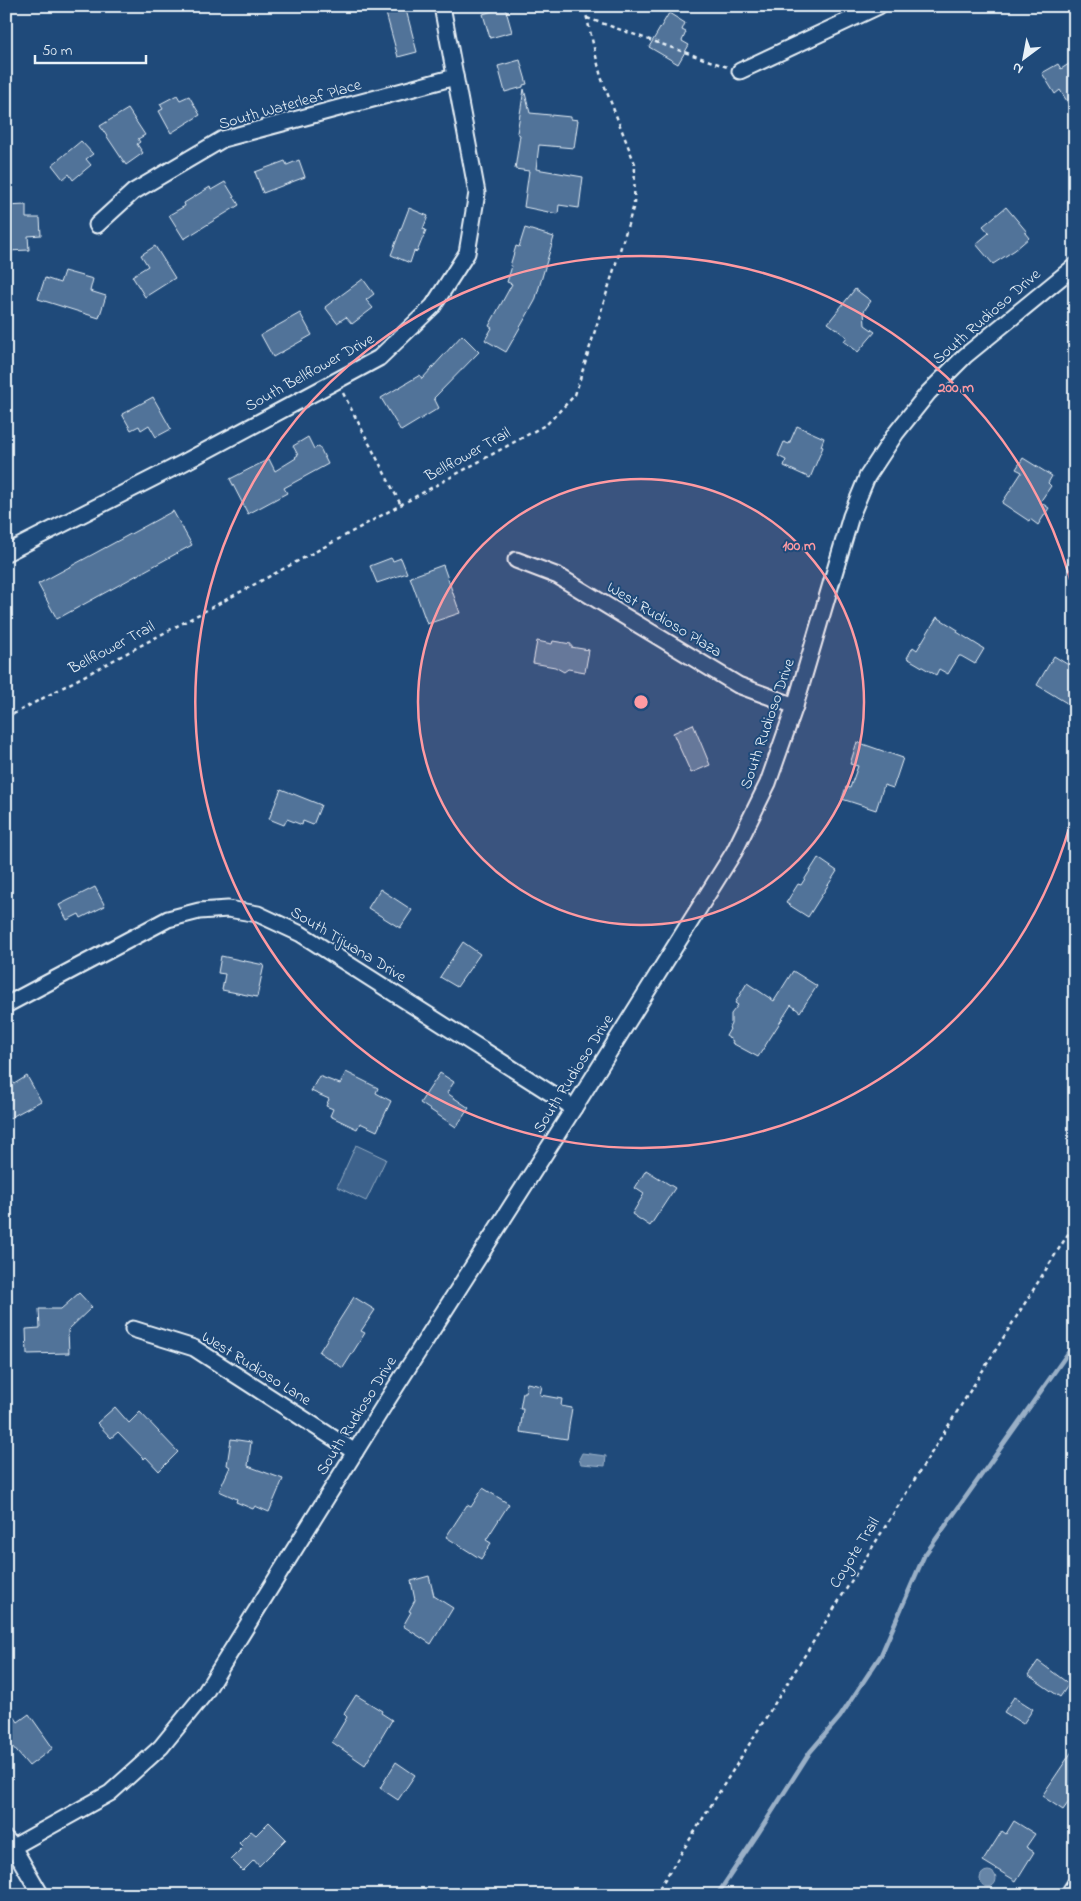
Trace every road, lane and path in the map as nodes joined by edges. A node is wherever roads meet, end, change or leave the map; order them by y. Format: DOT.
graph roads {
  1 [pos="442,6"];
  2 [pos="584,6"];
  3 [pos="879,6"];
  4 [pos="587,18"];
  5 [pos="740,71"];
  6 [pos="455,77"];
  7 [pos="97,225"];
  8 [pos="1075,266"];
  9 [pos="337,381"];
  10 [pos="401,505"];
  11 [pos="6,553"];
  12 [pos="516,560"];
  13 [pos="795,706"];
  14 [pos="6,718"];
  15 [pos="6,1006"];
  16 [pos="574,1108"];
  17 [pos="1075,1223"];
  18 [pos="133,1329"];
  19 [pos="355,1452"];
  20 [pos="10,1843"];
  21 [pos="1075,1884"];
  22 [pos="41,1895"];
  23 [pos="655,1895"];
  24 [pos="1068,1895"];
  1 -- 6 [label="street, South Bellflower Drive"];
  2 -- 4 [label="path, Bellflower Trail"];
  3 -- 5 [label="street"];
  4 -- 5 [label="path"];
  4 -- 10 [label="path, Bellflower Trail"];
  6 -- 7 [label="street, South Waterleaf Place"];
  6 -- 9 [label="street, South Bellflower Drive"];
  8 -- 13 [label="street, South Rudioso Drive"];
  9 -- 10 [label="path"];
  9 -- 11 [label="street, South Bellflower Drive"];
  10 -- 14 [label="path, Bellflower Trail"];
  12 -- 13 [label="street, West Rudioso Plaza"];
  13 -- 16 [label="street, South Rudioso Drive"];
  15 -- 16 [label="street, South Tijuana Drive"];
  16 -- 19 [label="street, South Rudioso Drive"];
  17 -- 23 [label="path, Coyote Trail"];
  18 -- 19 [label="street, West Rudioso Lane"];
  19 -- 20 [label="street, South Rudioso Drive"];
  20 -- 22 [label="street"];
  21 -- 24 [label="street"];
}
